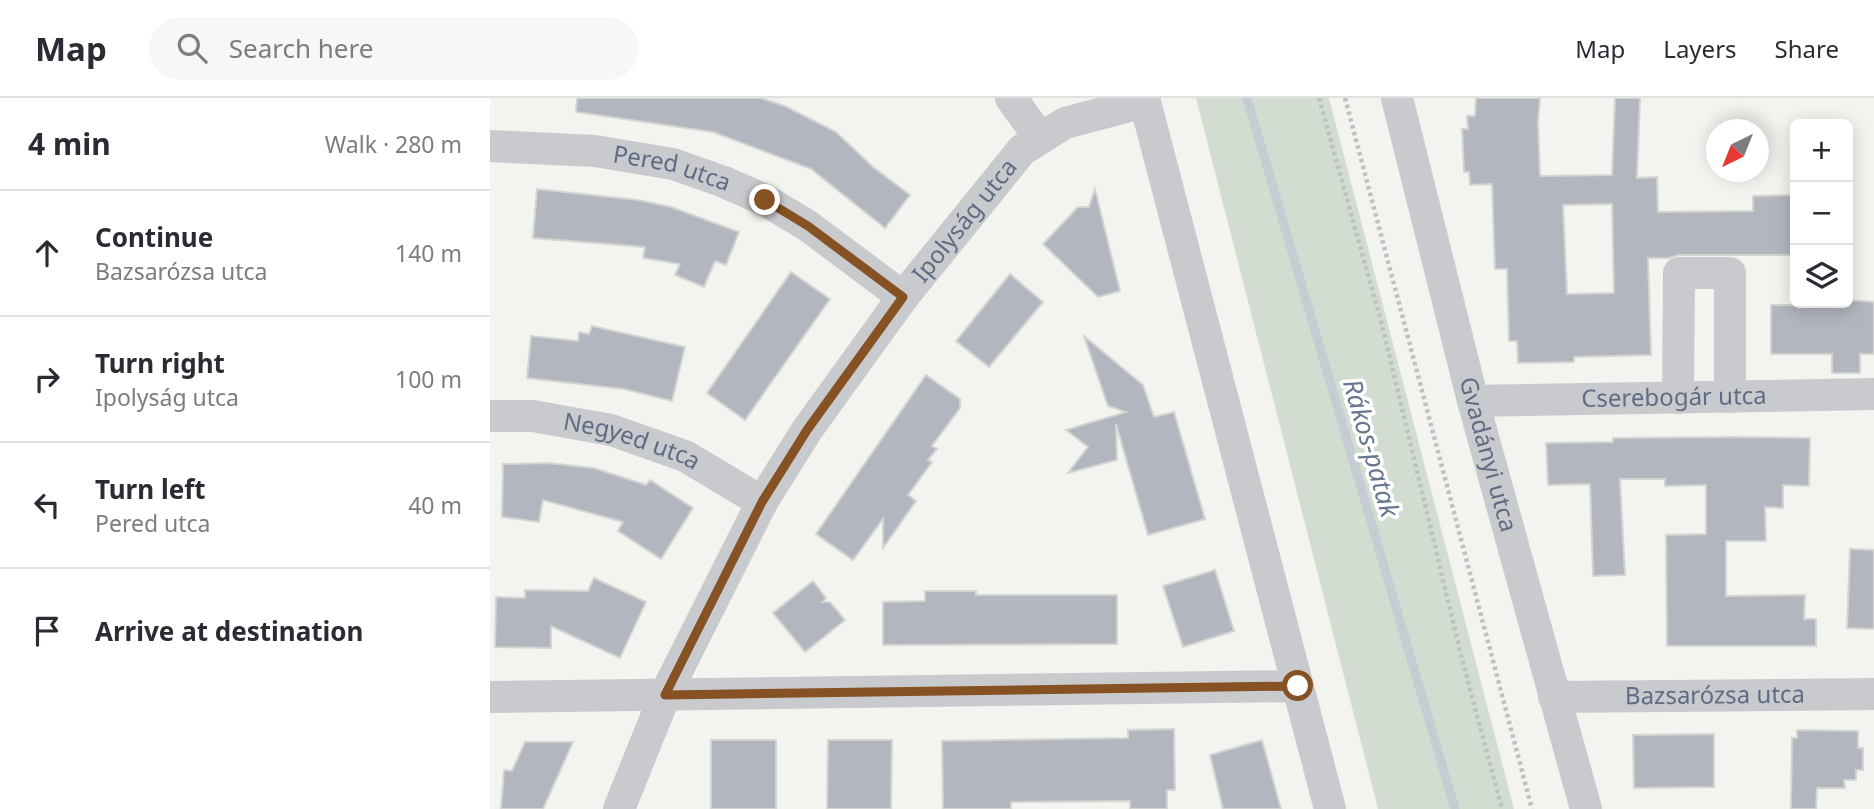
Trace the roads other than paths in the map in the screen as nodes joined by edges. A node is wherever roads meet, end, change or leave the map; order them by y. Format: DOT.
graph roads {
  1 [pos="1011,98"];
  2 [pos="1397,98"];
  3 [pos="1144,100"];
  4 [pos="1040,138"];
  5 [pos="490,146"];
  6 [pos="903,297"];
  7 [pos="1874,394"];
  8 [pos="1730,397"];
  9 [pos="1678,398"];
  10 [pos="1473,401"];
  11 [pos="490,416"];
  12 [pos="762,502"];
  13 [pos="1298,686"];
  14 [pos="1874,694"];
  15 [pos="665,695"];
  16 [pos="490,697"];
  17 [pos="1554,697"];
  18 [pos="619,809"];
  19 [pos="1330,809"];
  20 [pos="1586,809"];
  1 -- 4 [label="street"];
  2 -- 10 [label="street, Gvadányi utca"];
  3 -- 4 [label="street, Ipolyság utca"];
  3 -- 13 [label="street"];
  4 -- 6 [label="street, Ipolyság utca"];
  5 -- 6 [label="street, Pered utca"];
  6 -- 12 [label="street, Ipolyság utca"];
  7 -- 8 [label="street, Cserebogár utca"];
  8 -- 9 [label="street, Cserebogár utca"];
  8 -- 9 [label="street"];
  9 -- 10 [label="street, Cserebogár utca"];
  10 -- 17 [label="street, Gvadányi utca"];
  11 -- 12 [label="street, Negyed utca"];
  12 -- 15 [label="street, Ipolyság utca"];
  13 -- 15 [label="street"];
  13 -- 19 [label="street"];
  14 -- 17 [label="street, Bazsarózsa utca"];
  15 -- 16 [label="street"];
  15 -- 18 [label="street, Ipolyság utca"];
  17 -- 20 [label="street, Gvadányi utca"];
}
